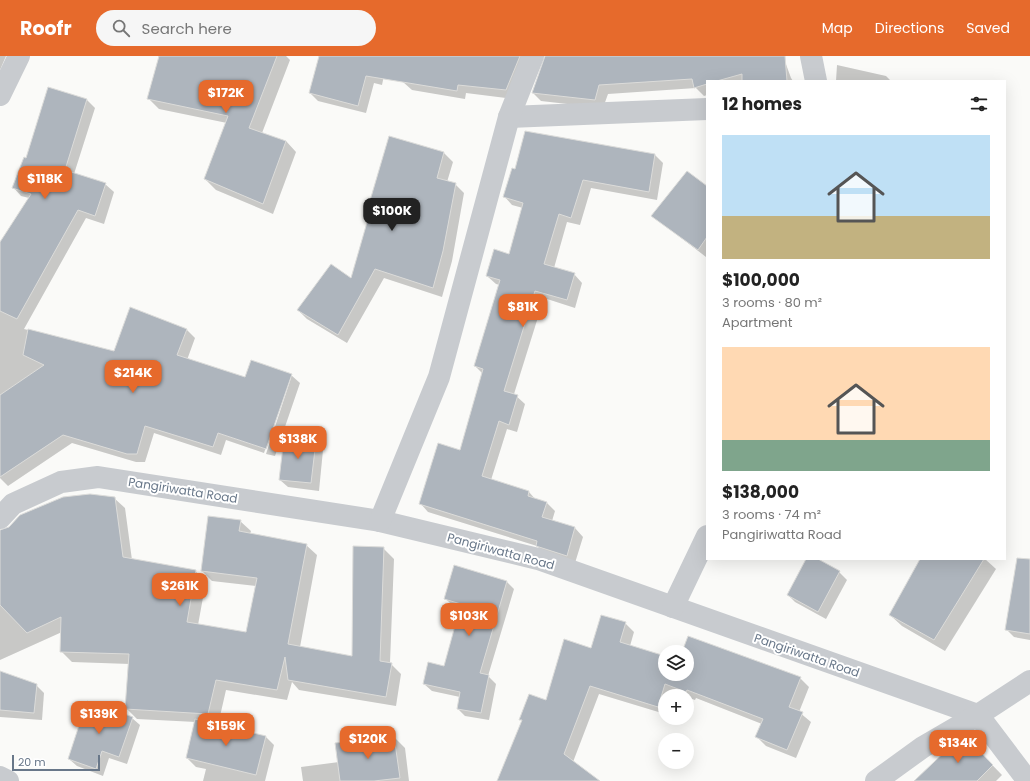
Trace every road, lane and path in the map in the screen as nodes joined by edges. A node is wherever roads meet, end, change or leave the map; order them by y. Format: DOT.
graph roads {
  1 [pos="19,56"];
  2 [pos="533,56"];
  3 [pos="811,56"];
  4 [pos="816,80"];
  5 [pos="0,95"];
  6 [pos="706,110"];
  7 [pos="509,117"];
  8 [pos="4,505"];
  9 [pos="380,521"];
  10 [pos="706,538"];
  11 [pos="673,608"];
  12 [pos="1030,681"];
  13 [pos="978,715"];
  14 [pos="0,777"];
  15 [pos="8,781"];
  16 [pos="876,781"];
  17 [pos="1028,781"];
  1 -- 5 [label="street"];
  2 -- 7 [label="street"];
  3 -- 4 [label="street"];
  6 -- 7 [label="street"];
  7 -- 9 [label="street"];
  8 -- 9 [label="street, Pangiriwatta Road"];
  9 -- 11 [label="street, Pangiriwatta Road"];
  10 -- 11 [label="street"];
  11 -- 13 [label="street, Pangiriwatta Road"];
  12 -- 13 [label="street"];
  13 -- 16 [label="street"];
  13 -- 17 [label="street"];
  14 -- 15 [label="street"];
}
